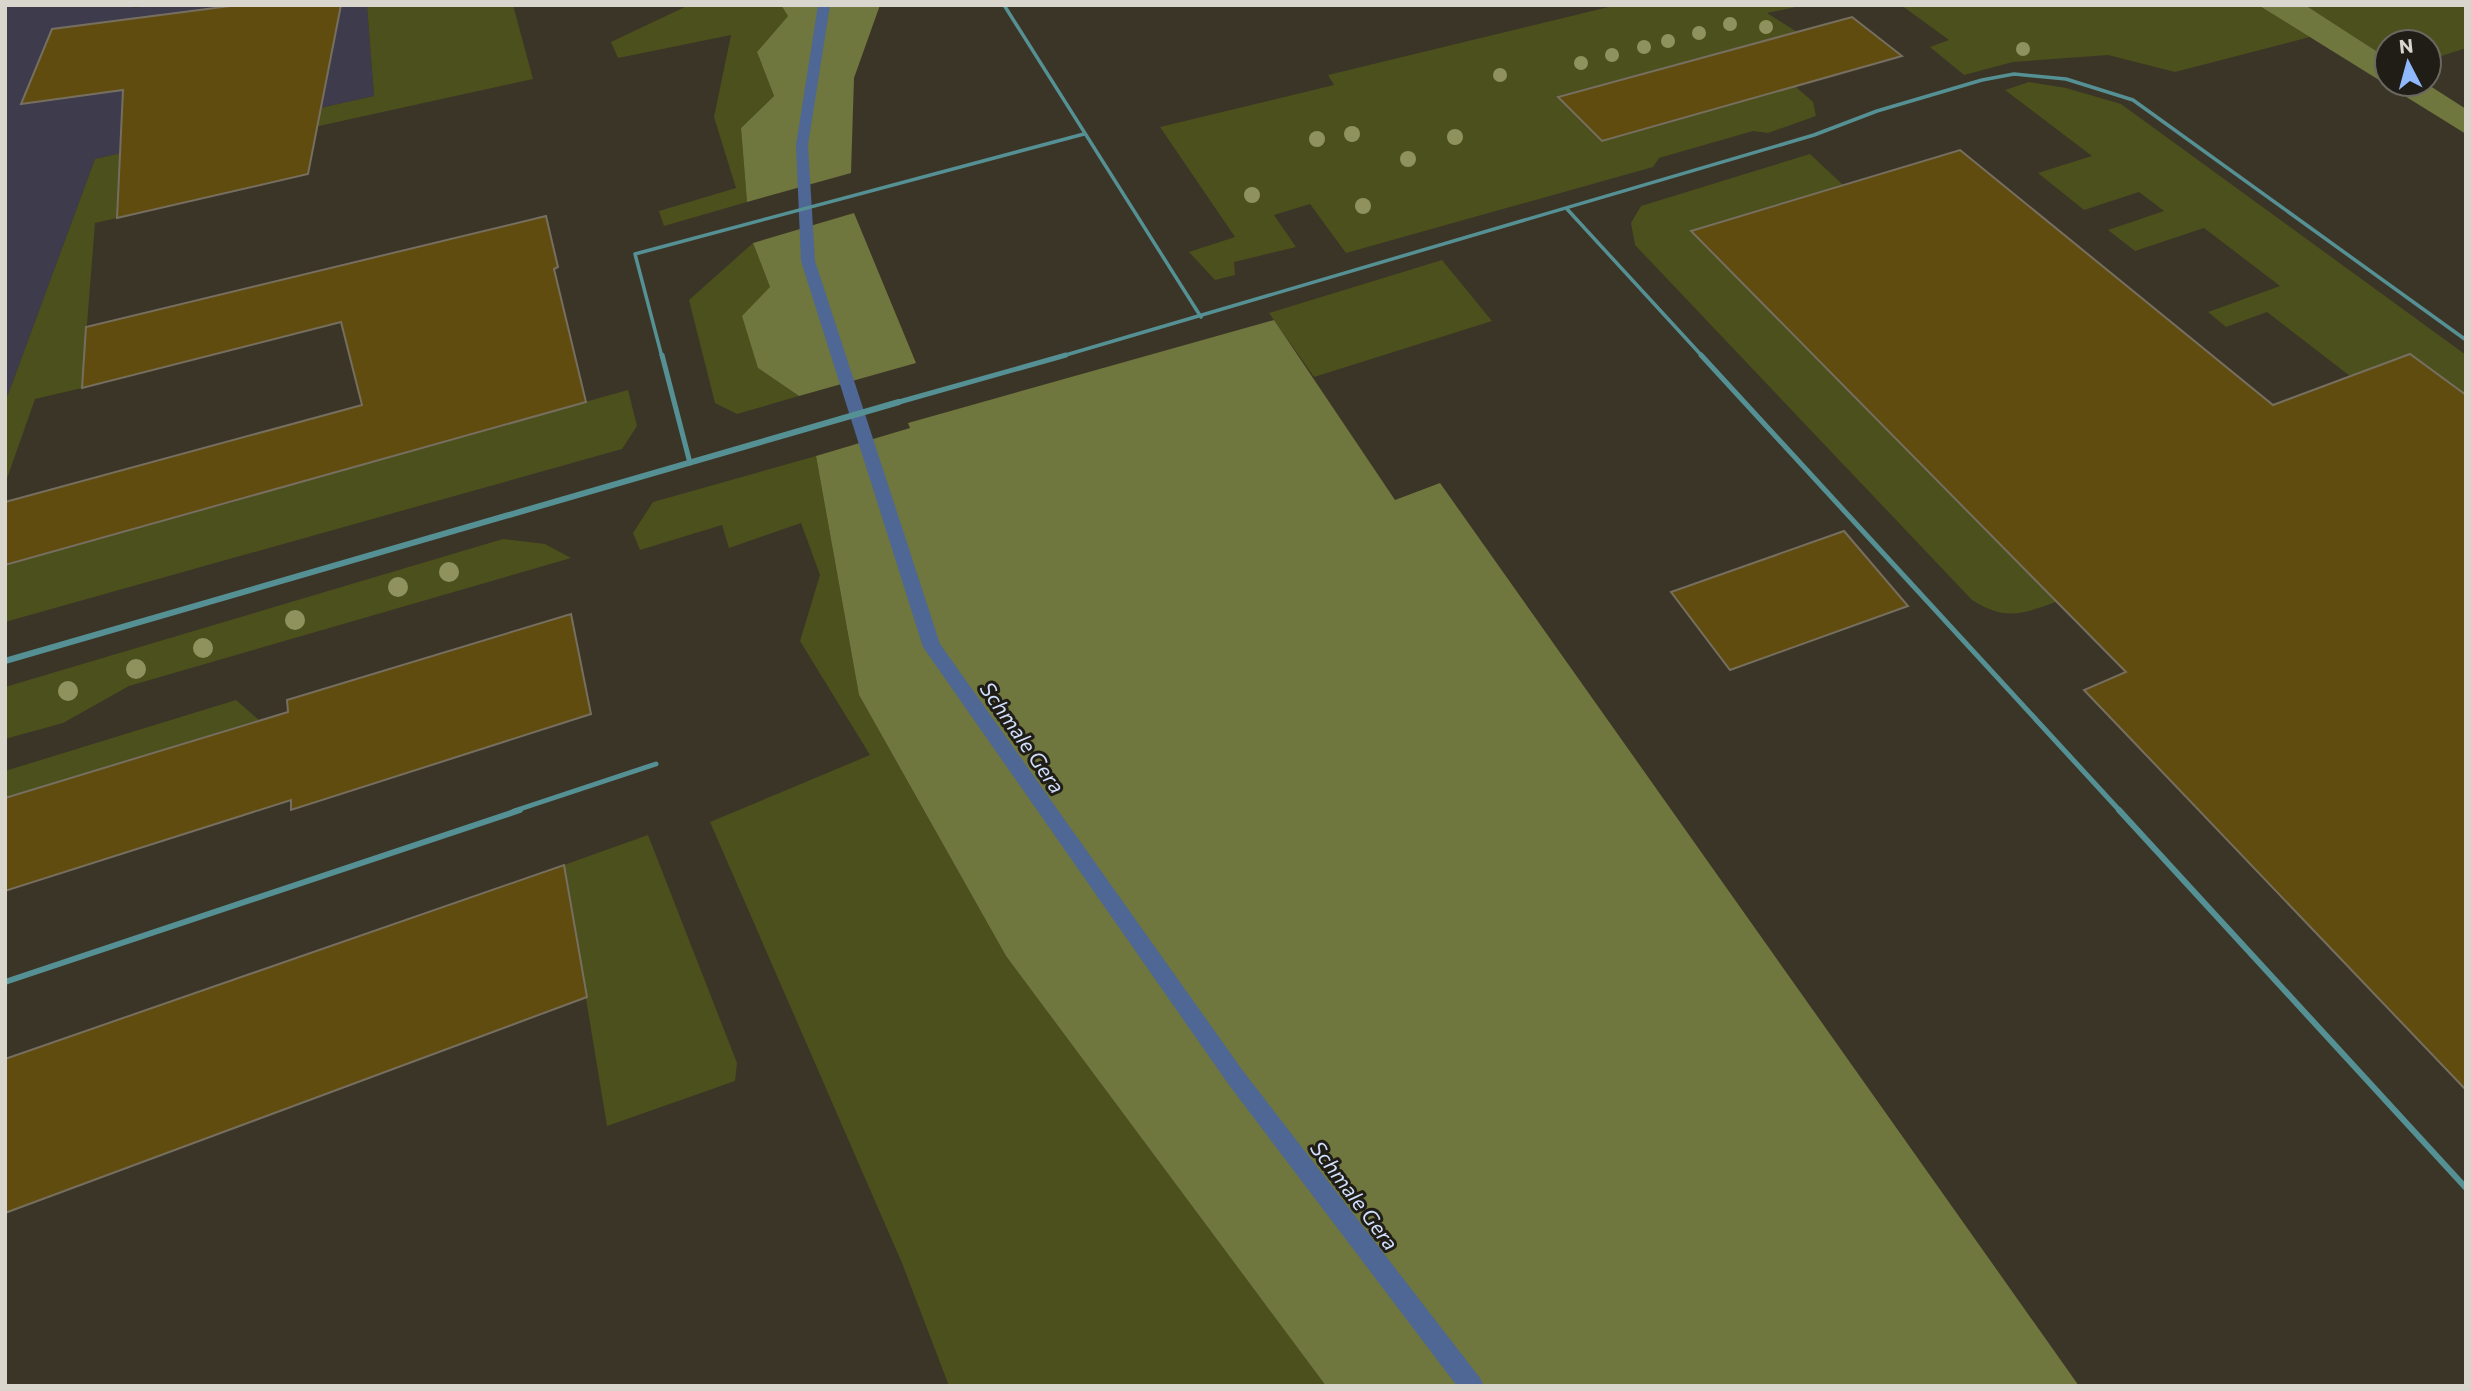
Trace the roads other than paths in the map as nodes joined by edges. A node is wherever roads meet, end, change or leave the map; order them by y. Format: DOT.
graph roads {
  1 [pos="1004,5"];
  2 [pos="1084,134"];
  3 [pos="1567,209"];
  4 [pos="751,222"];
  5 [pos="1201,317"];
  6 [pos="2466,340"];
  7 [pos="899,402"];
  8 [pos="691,463"];
  9 [pos="5,661"];
  10 [pos="656,764"];
  11 [pos="5,982"];
  12 [pos="2466,1188"];
  1 -- 2 [label="lane"];
  2 -- 4 [label="lane"];
  2 -- 5 [label="lane"];
  3 -- 5 [label="lane"];
  3 -- 6 [label="lane"];
  3 -- 12 [label="lane"];
  4 -- 8 [label="lane"];
  5 -- 7 [label="lane"];
  7 -- 8 [label="street"];
  8 -- 9 [label="street"];
  10 -- 11 [label="lane"];
}
